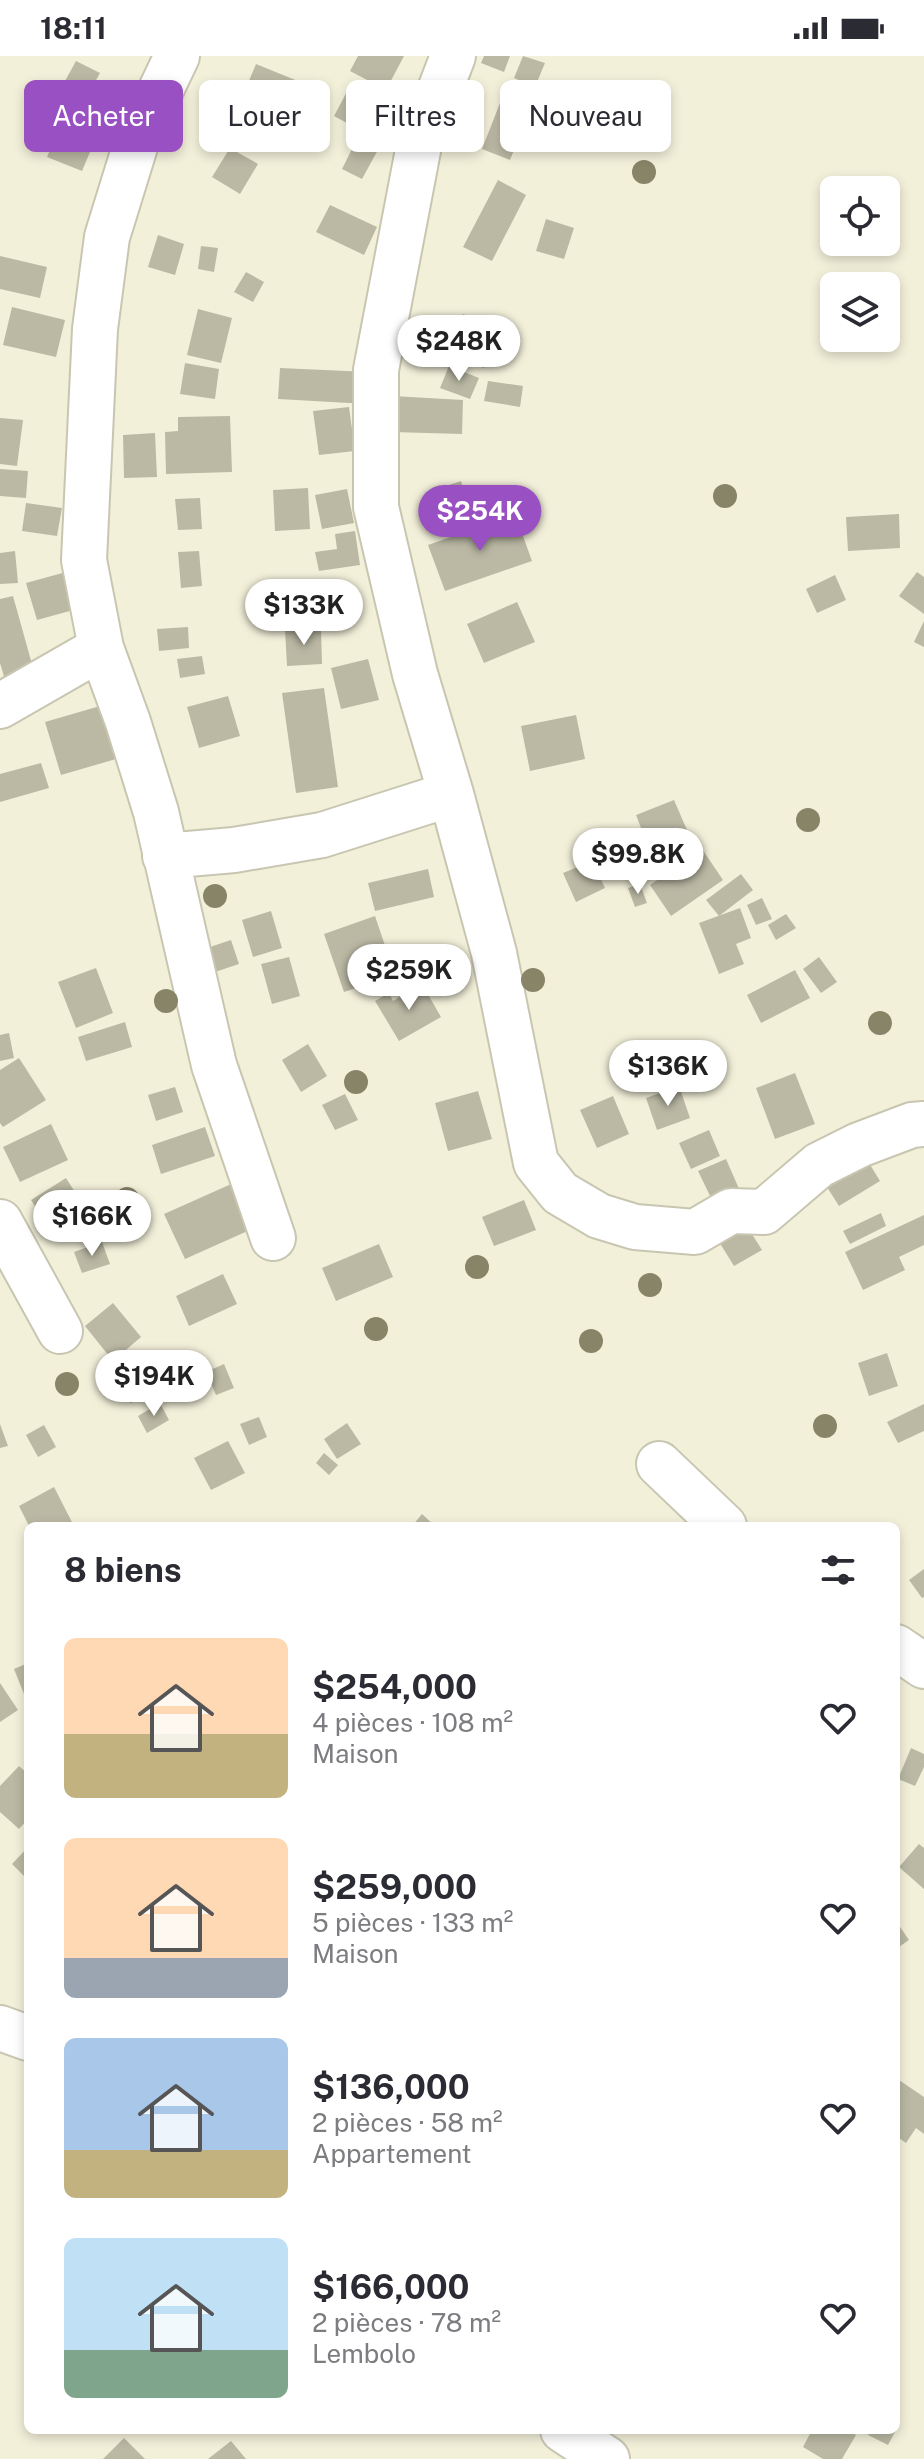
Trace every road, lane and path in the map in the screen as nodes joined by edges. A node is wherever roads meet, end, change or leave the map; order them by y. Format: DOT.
graph roads {
  1 [pos="177,56"];
  2 [pos="453,56"];
  3 [pos="101,648"];
  4 [pos="0,706"];
  5 [pos="451,794"];
  6 [pos="165,856"];
  7 [pos="924,1124"];
  8 [pos="0,1222"];
  9 [pos="273,1238"];
  10 [pos="60,1331"];
  11 [pos="659,1464"];
  12 [pos="720,1522"];
  13 [pos="900,1650"];
  14 [pos="924,1666"];
  15 [pos="0,2028"];
  16 [pos="24,2037"];
  17 [pos="569,2434"];
  18 [pos="607,2459"];
  1 -- 3 [label="street"];
  2 -- 5 [label="street"];
  3 -- 4 [label="street"];
  3 -- 6 [label="street"];
  5 -- 6 [label="street"];
  5 -- 7 [label="street"];
  6 -- 9 [label="street"];
  8 -- 10 [label="street"];
  11 -- 12 [label="street"];
  13 -- 14 [label="street"];
  15 -- 16 [label="street"];
  17 -- 18 [label="street"];
}
